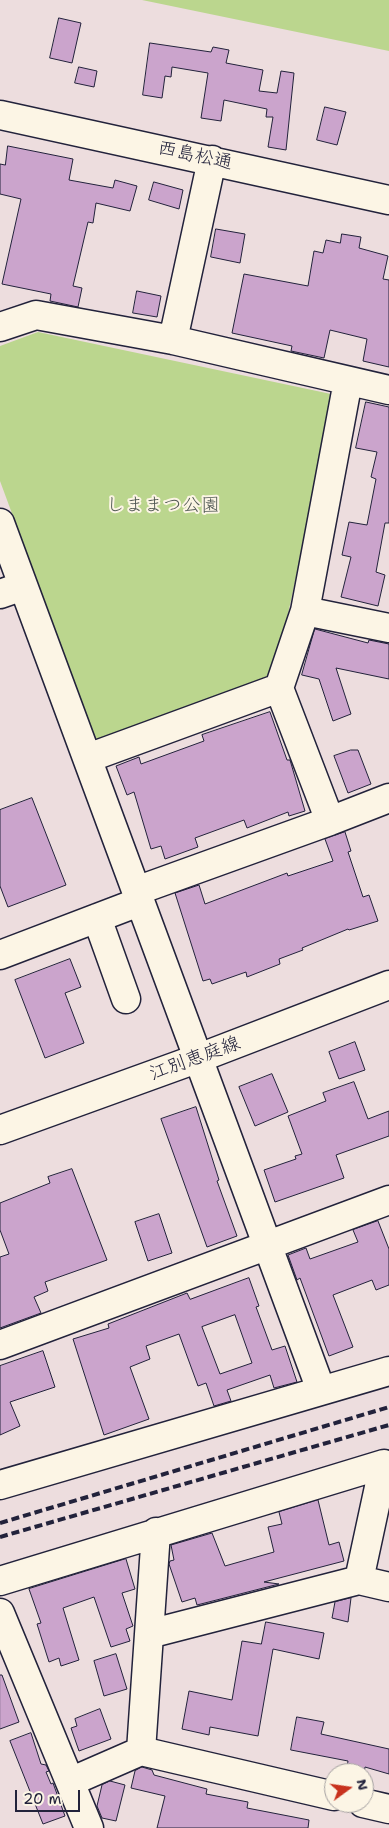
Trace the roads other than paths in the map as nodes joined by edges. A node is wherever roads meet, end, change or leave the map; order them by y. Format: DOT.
graph roads {
  1 [pos="0,115"];
  2 [pos="212,160"];
  3 [pos="389,200"];
  4 [pos="0,327"];
  5 [pos="173,340"];
  6 [pos="348,381"];
  7 [pos="389,390"];
  8 [pos="0,523"];
  9 [pos="11,590"];
  10 [pos="304,611"];
  11 [pos="389,628"];
  12 [pos="279,688"];
  13 [pos="88,758"];
  14 [pos="389,798"];
  15 [pos="330,821"];
  16 [pos="138,897"];
  17 [pos="97,918"];
  18 [pos="0,955"];
  19 [pos="389,985"];
  20 [pos="126,999"];
  21 [pos="199,1058"];
  22 [pos="0,1130"];
  23 [pos="389,1200"];
  24 [pos="268,1245"];
  25 [pos="0,1345"];
  26 [pos="389,1371"];
  27 [pos="320,1390"];
  28 [pos="0,1485"];
  29 [pos="156,1532"];
  30 [pos="359,1580"];
  31 [pos="0,1581"];
  32 [pos="389,1587"];
  33 [pos="0,1613"];
  34 [pos="149,1634"];
  35 [pos="141,1751"];
  36 [pos="70,1782"];
  37 [pos="324,1794"];
  38 [pos="374,1806"];
  39 [pos="389,1809"];
  40 [pos="89,1828"];
  1 -- 2 [label="street, 西島松通"];
  2 -- 3 [label="street, 西島松通"];
  2 -- 5 [label="street"];
  4 -- 5 [label="street"];
  5 -- 6 [label="street"];
  6 -- 7 [label="street"];
  6 -- 10 [label="street"];
  8 -- 9 [label="street"];
  9 -- 13 [label="street"];
  10 -- 11 [label="street"];
  10 -- 12 [label="street"];
  12 -- 13 [label="street"];
  12 -- 15 [label="street"];
  13 -- 16 [label="street"];
  14 -- 15 [label="street"];
  15 -- 16 [label="street"];
  16 -- 17 [label="street"];
  16 -- 21 [label="street"];
  17 -- 18 [label="street"];
  17 -- 20 [label="street"];
  19 -- 21 [label="street, 江別恵庭線"];
  21 -- 22 [label="street, 江別恵庭線"];
  21 -- 24 [label="street"];
  23 -- 24 [label="street"];
  24 -- 25 [label="street"];
  24 -- 27 [label="street"];
  26 -- 27 [label="street"];
  27 -- 28 [label="street"];
  29 -- 30 [label="street"];
  29 -- 31 [label="street"];
  29 -- 34 [label="street"];
  30 -- 32 [label="street"];
  30 -- 34 [label="street"];
  33 -- 36 [label="street"];
  34 -- 35 [label="street"];
  35 -- 36 [label="street"];
  35 -- 37 [label="street"];
  36 -- 40 [label="street"];
  38 -- 39 [label="street"];
}
